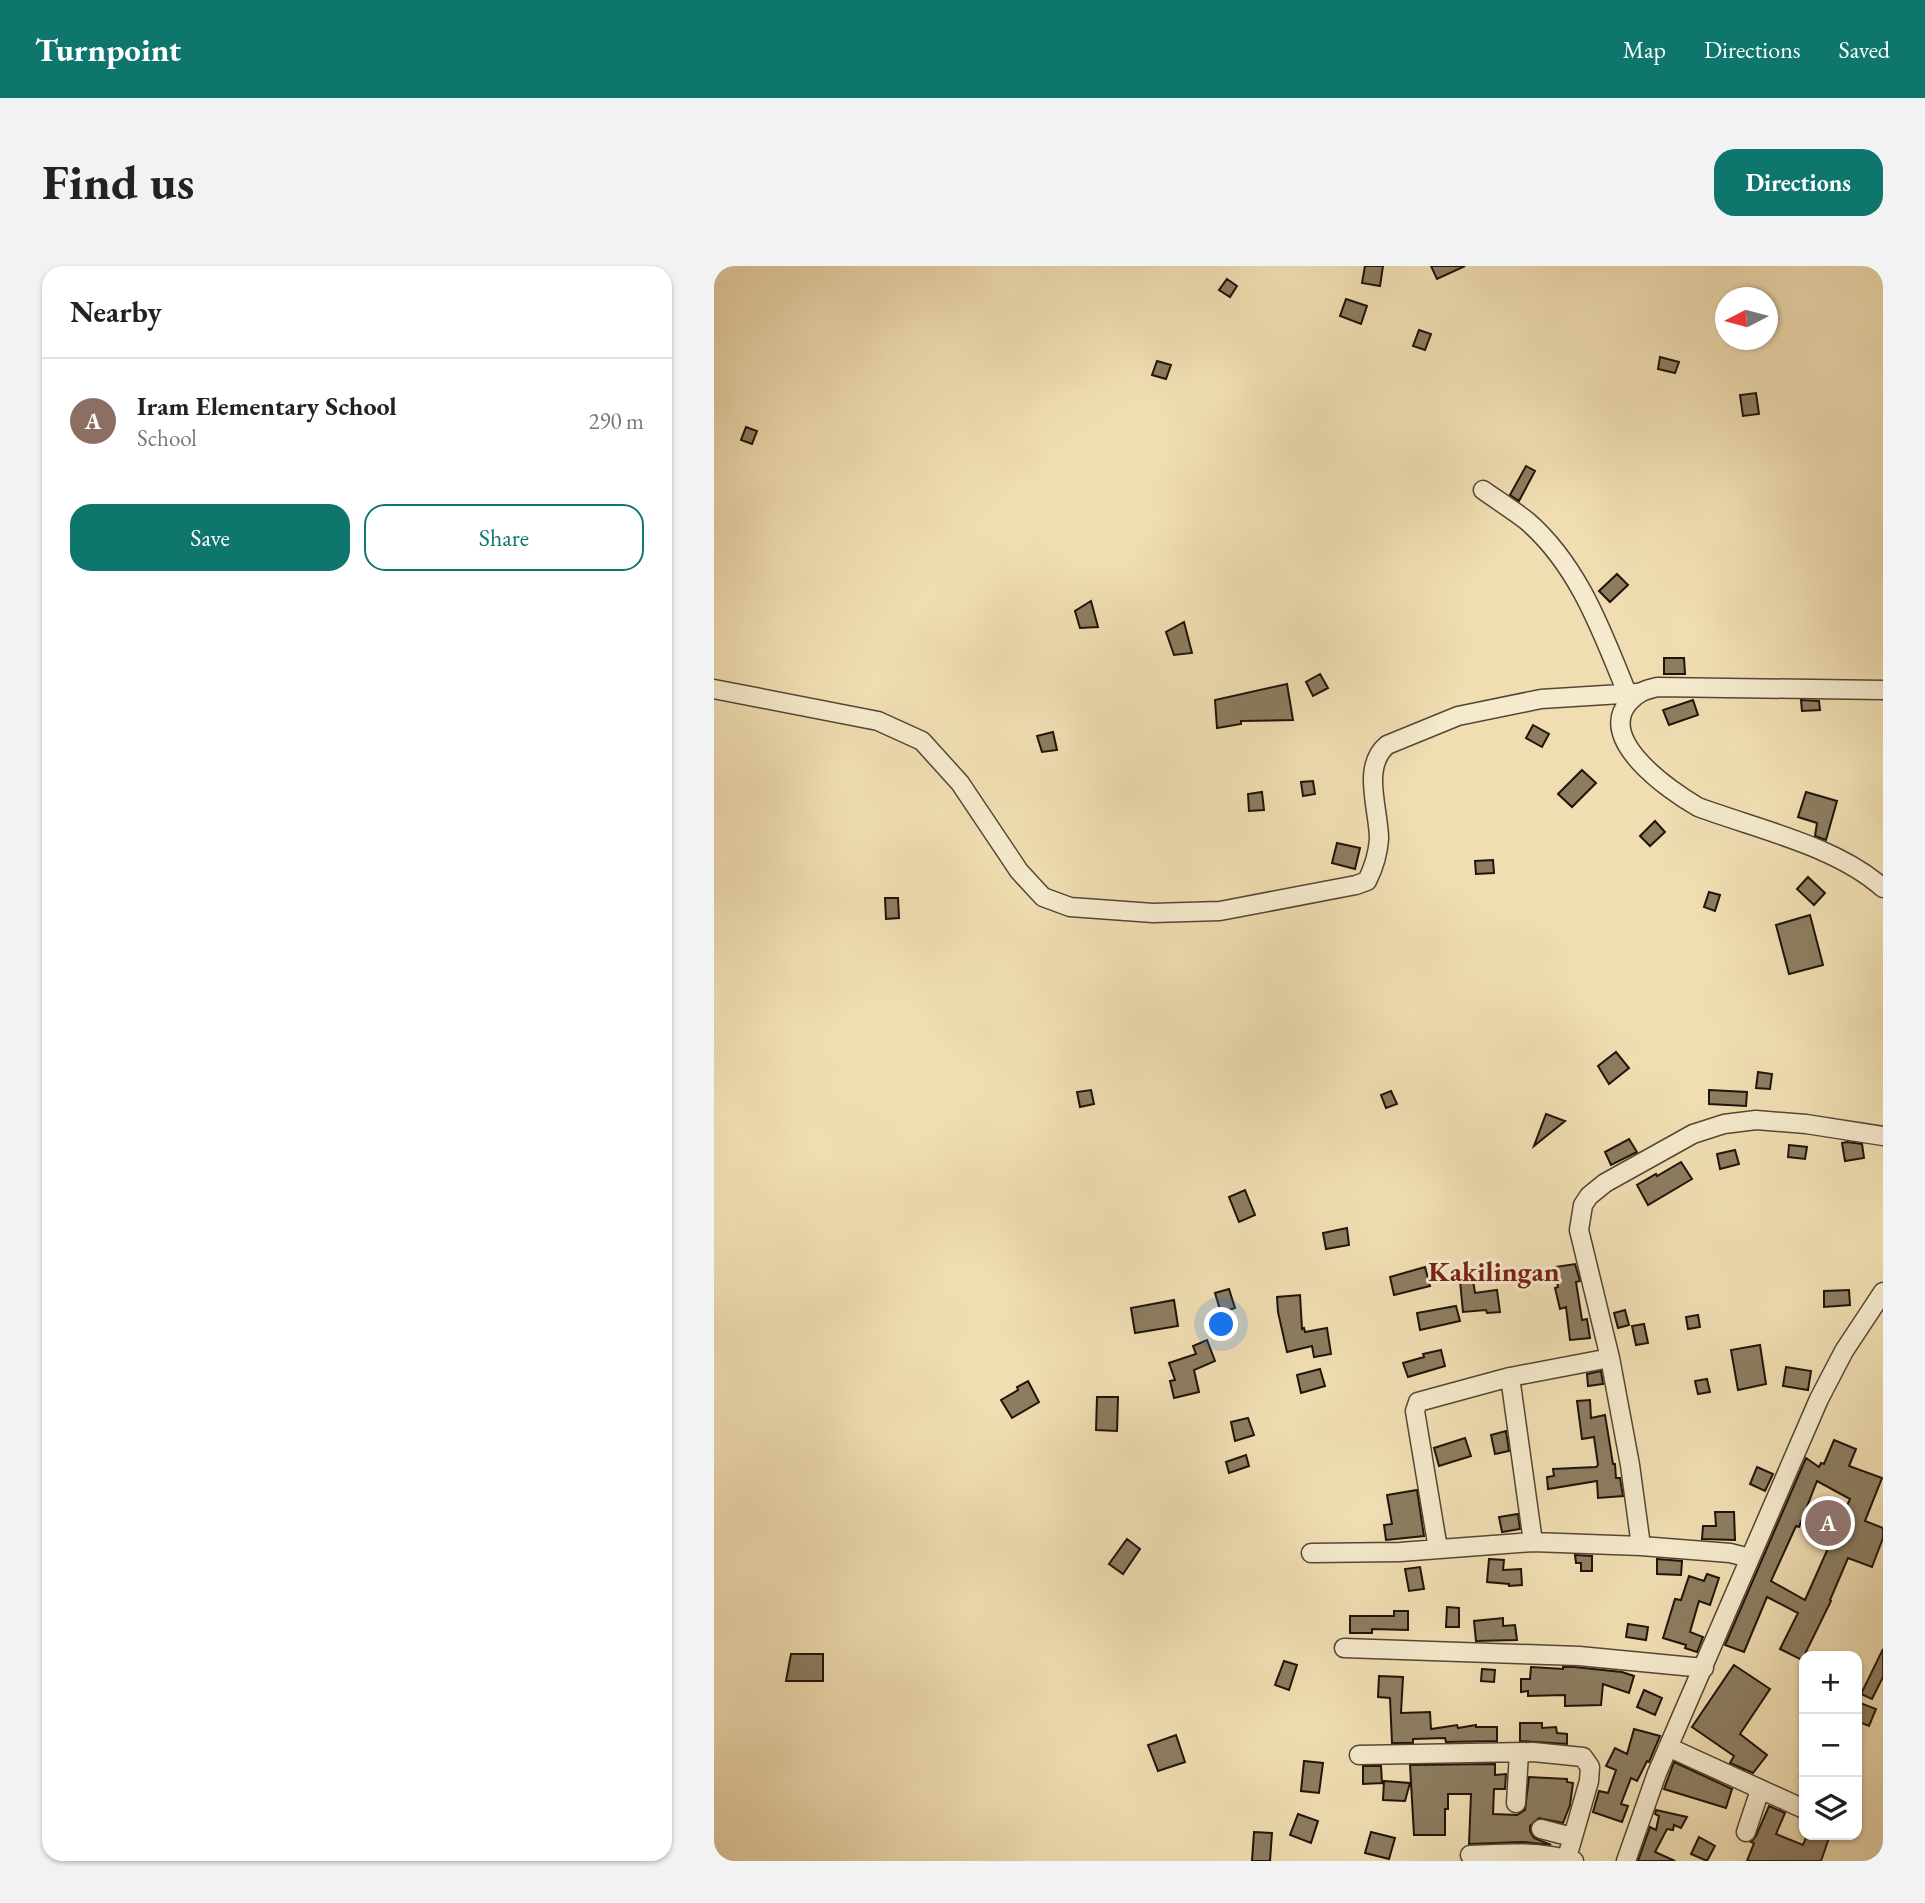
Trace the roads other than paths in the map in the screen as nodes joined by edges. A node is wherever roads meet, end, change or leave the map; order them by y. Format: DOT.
graph roads {
  1 [pos="1483,490"];
  2 [pos="714,689"];
  3 [pos="1883,690"];
  4 [pos="1632,693"];
  5 [pos="1883,888"];
  6 [pos="1883,1136"];
  7 [pos="1883,1292"];
  8 [pos="1610,1357"];
  9 [pos="1510,1377"];
  10 [pos="1533,1542"];
  11 [pos="1641,1546"];
  12 [pos="1438,1549"];
  13 [pos="1311,1553"];
  14 [pos="1750,1558"];
  15 [pos="1344,1648"];
  16 [pos="1704,1668"];
  17 [pos="1668,1747"];
  18 [pos="1520,1753"];
  19 [pos="1359,1755"];
  20 [pos="1760,1790"];
  21 [pos="1516,1803"];
  22 [pos="1799,1807"];
  23 [pos="1541,1829"];
  24 [pos="1746,1832"];
  25 [pos="1572,1837"];
  26 [pos="1470,1855"];
  27 [pos="1569,1860"];
  28 [pos="1626,1861"];
  1 -- 4 [label="street"];
  2 -- 4 [label="street"];
  3 -- 4 [label="street"];
  4 -- 5 [label="street"];
  6 -- 8 [label="street"];
  7 -- 14 [label="street"];
  8 -- 9 [label="street"];
  8 -- 11 [label="street"];
  9 -- 10 [label="street"];
  9 -- 12 [label="street"];
  10 -- 11 [label="street"];
  10 -- 12 [label="street"];
  11 -- 14 [label="street"];
  12 -- 13 [label="street"];
  14 -- 16 [label="street"];
  15 -- 16 [label="street"];
  16 -- 17 [label="street"];
  17 -- 20 [label="street"];
  17 -- 28 [label="street"];
  18 -- 19 [label="street"];
  18 -- 21 [label="street"];
  18 -- 25 [label="street"];
  20 -- 22 [label="street"];
  20 -- 24 [label="street"];
  23 -- 25 [label="street"];
  25 -- 27 [label="street"];
  26 -- 27 [label="street"];
}
